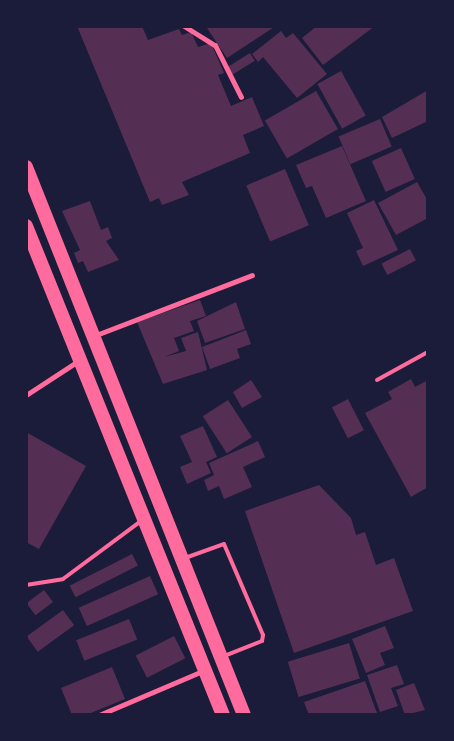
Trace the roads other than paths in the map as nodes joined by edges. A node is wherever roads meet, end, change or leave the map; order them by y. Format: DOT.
graph roads {
  1 [pos="184,26"];
  2 [pos="241,97"];
  3 [pos="26,167"];
  4 [pos="26,226"];
  5 [pos="252,275"];
  6 [pos="96,335"];
  7 [pos="428,352"];
  8 [pos="83,358"];
  9 [pos="378,380"];
  10 [pos="26,395"];
  11 [pos="128,415"];
  12 [pos="108,425"];
  13 [pos="144,519"];
  14 [pos="185,558"];
  15 [pos="26,585"];
  16 [pos="224,656"];
  17 [pos="206,669"];
  18 [pos="99,715"];
  19 [pos="223,715"];
  20 [pos="244,715"];
  1 -- 2 [label="street"];
  3 -- 6 [label="highway"];
  4 -- 8 [label="highway"];
  5 -- 6 [label="street"];
  6 -- 11 [label="highway"];
  7 -- 9 [label="lane"];
  8 -- 10 [label="street"];
  8 -- 12 [label="highway"];
  11 -- 12 [label="highway"];
  11 -- 14 [label="highway"];
  12 -- 13 [label="highway"];
  13 -- 15 [label="lane"];
  13 -- 17 [label="highway"];
  14 -- 16 [label="highway"];
  14 -- 16 [label="lane"];
  16 -- 20 [label="highway"];
  17 -- 18 [label="street"];
  17 -- 19 [label="highway"];
}
